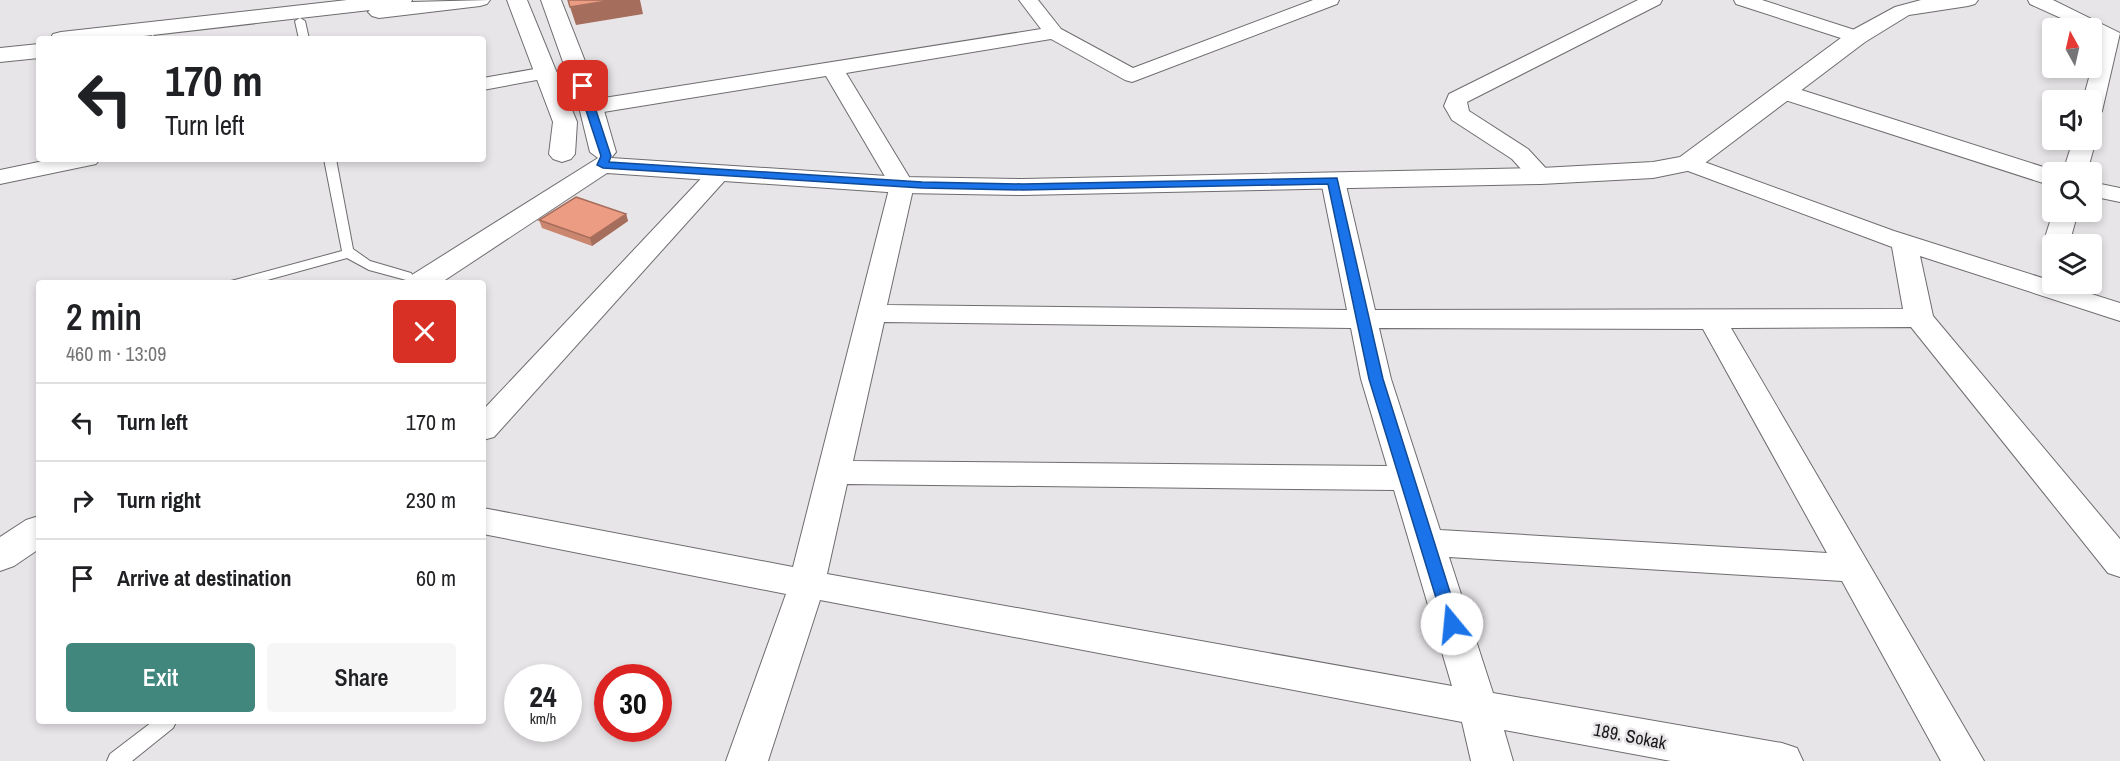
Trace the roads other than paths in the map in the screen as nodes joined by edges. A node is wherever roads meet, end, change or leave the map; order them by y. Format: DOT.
graph roads {
  1 [pos="480,0"];
  2 [pos="517,0"];
  3 [pos="551,0"];
  4 [pos="1028,0"];
  5 [pos="1330,0"];
  6 [pos="1653,0"];
  7 [pos="1743,0"];
  8 [pos="1968,0"];
  9 [pos="2037,0"];
  10 [pos="392,1"];
  11 [pos="1922,2"];
  12 [pos="302,30"];
  13 [pos="1054,33"];
  14 [pos="2116,35"];
  15 [pos="87,36"];
  16 [pos="200,36"];
  17 [pos="1857,37"];
  18 [pos="36,42"];
  19 [pos="0,46"];
  20 [pos="36,51"];
  21 [pos="0,55"];
  22 [pos="833,69"];
  23 [pos="546,73"];
  24 [pos="486,83"];
  25 [pos="2098,90"];
  26 [pos="1784,92"];
  27 [pos="591,107"];
  28 [pos="73,162"];
  29 [pos="331,162"];
  30 [pos="601,162"];
  31 [pos="559,163"];
  32 [pos="1688,163"];
  33 [pos="719,173"];
  34 [pos="2042,175"];
  35 [pos="1541,176"];
  36 [pos="0,177"];
  37 [pos="1333,181"];
  38 [pos="902,185"];
  39 [pos="2102,191"];
  40 [pos="2120,195"];
  41 [pos="1904,242"];
  42 [pos="350,253"];
  43 [pos="251,280"];
  44 [pos="405,280"];
  45 [pos="408,280"];
  46 [pos="409,280"];
  47 [pos="2042,286"];
  48 [pos="2065,294"];
  49 [pos="2120,312"];
  50 [pos="872,313"];
  51 [pos="1919,318"];
  52 [pos="1363,320"];
  53 [pos="1713,321"];
  54 [pos="486,426"];
  55 [pos="834,472"];
  56 [pos="1407,478"];
  57 [pos="36,514"];
  58 [pos="486,522"];
  59 [pos="36,532"];
  60 [pos="0,537"];
  61 [pos="1426,542"];
  62 [pos="0,556"];
  63 [pos="2120,563"];
  64 [pos="1853,568"];
  65 [pos="807,584"];
  66 [pos="1478,706"];
  67 [pos="163,724"];
  68 [pos="117,761"];
  69 [pos="747,761"];
  70 [pos="1492,761"];
  71 [pos="1782,761"];
  72 [pos="1963,761"];
  1 -- 12 [label="street"];
  2 -- 23 [label="street"];
  3 -- 27 [label="street"];
  4 -- 13 [label="street"];
  5 -- 13 [label="street"];
  6 -- 35 [label="street"];
  7 -- 17 [label="street"];
  8 -- 11 [label="street"];
  9 -- 14 [label="street"];
  10 -- 15 [label="street"];
  11 -- 17 [label="street"];
  12 -- 16 [label="street"];
  13 -- 22 [label="street"];
  14 -- 25 [label="street"];
  17 -- 26 [label="street"];
  18 -- 19 [label="street"];
  20 -- 21 [label="street"];
  22 -- 27 [label="street"];
  22 -- 38 [label="street"];
  23 -- 24 [label="street"];
  23 -- 31 [label="street"];
  26 -- 32 [label="street"];
  26 -- 34 [label="street"];
  27 -- 30 [label="street"];
  28 -- 36 [label="street"];
  29 -- 42 [label="lane"];
  30 -- 31 [label="street"];
  30 -- 33 [label="street"];
  30 -- 46 [label="street"];
  31 -- 45 [label="street"];
  32 -- 35 [label="street"];
  32 -- 41 [label="street"];
  33 -- 38 [label="street"];
  33 -- 54 [label="street"];
  35 -- 37 [label="street"];
  37 -- 38 [label="street"];
  37 -- 52 [label="street"];
  38 -- 50 [label="street"];
  39 -- 40 [label="street"];
  41 -- 47 [label="street"];
  41 -- 51 [label="street"];
  42 -- 43 [label="lane"];
  42 -- 44 [label="lane"];
  48 -- 49 [label="street"];
  50 -- 52 [label="street"];
  50 -- 55 [label="street"];
  51 -- 53 [label="street"];
  51 -- 63 [label="street"];
  52 -- 53 [label="street"];
  52 -- 56 [label="street"];
  53 -- 64 [label="street"];
  55 -- 56 [label="street"];
  55 -- 65 [label="street"];
  56 -- 61 [label="street"];
  57 -- 60 [label="street"];
  58 -- 65 [label="street, 189. Sokak"];
  59 -- 62 [label="street"];
  61 -- 64 [label="street"];
  61 -- 66 [label="street"];
  64 -- 72 [label="street"];
  65 -- 66 [label="street, 189. Sokak"];
  65 -- 69 [label="street"];
  66 -- 70 [label="street"];
  66 -- 71 [label="street, 189. Sokak"];
  67 -- 68 [label="lane"];
}
